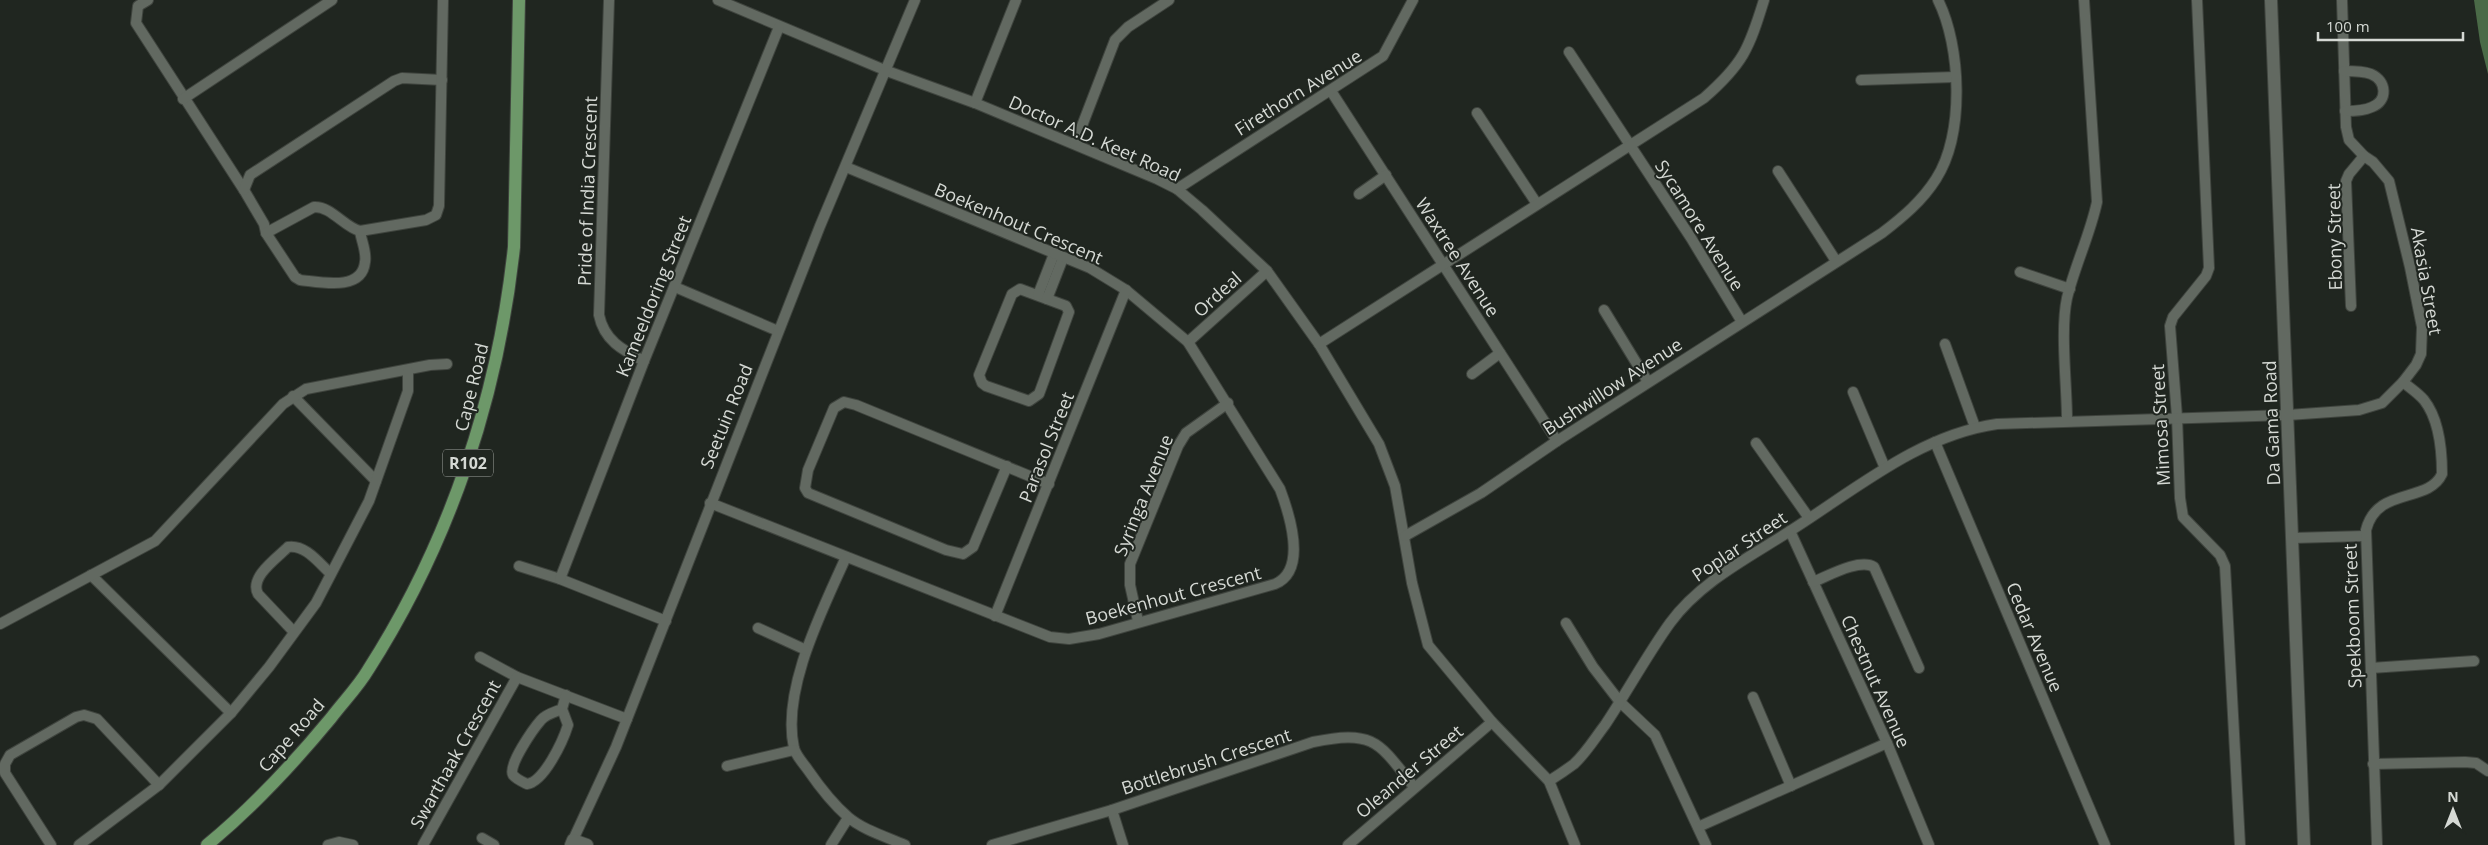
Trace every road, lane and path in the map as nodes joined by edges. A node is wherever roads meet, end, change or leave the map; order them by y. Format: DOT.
graph roads {
  1 [pos="148,0"];
  2 [pos="332,0"];
  3 [pos="443,0"];
  4 [pos="519,0"];
  5 [pos="609,0"];
  6 [pos="718,0"];
  7 [pos="914,0"];
  8 [pos="1016,0"];
  9 [pos="1169,0"];
  10 [pos="1413,0"];
  11 [pos="1764,0"];
  12 [pos="1938,0"];
  13 [pos="2084,0"];
  14 [pos="2197,0"];
  15 [pos="2272,0"];
  16 [pos="2342,0"];
  17 [pos="779,27"];
  18 [pos="1569,52"];
  19 [pos="887,71"];
  20 [pos="2344,71"];
  21 [pos="1955,77"];
  22 [pos="442,80"];
  23 [pos="1861,80"];
  24 [pos="1331,90"];
  25 [pos="183,99"];
  26 [pos="975,102"];
  27 [pos="2345,111"];
  28 [pos="1477,113"];
  29 [pos="1075,144"];
  30 [pos="1630,146"];
  31 [pos="2364,156"];
  32 [pos="846,167"];
  33 [pos="1778,171"];
  34 [pos="1386,175"];
  35 [pos="1177,189"];
  36 [pos="244,190"];
  37 [pos="1359,194"];
  38 [pos="1538,204"];
  39 [pos="360,230"];
  40 [pos="266,233"];
  41 [pos="1059,256"];
  42 [pos="1836,261"];
  43 [pos="1445,265"];
  44 [pos="1267,271"];
  45 [pos="2020,272"];
  46 [pos="675,287"];
  47 [pos="2070,289"];
  48 [pos="1126,290"];
  49 [pos="1043,297"];
  50 [pos="2352,306"];
  51 [pos="1604,310"];
  52 [pos="1742,322"];
  53 [pos="778,331"];
  54 [pos="1188,342"];
  55 [pos="1319,344"];
  56 [pos="1945,344"];
  57 [pos="1500,353"];
  58 [pos="644,361"];
  59 [pos="447,364"];
  60 [pos="408,371"];
  61 [pos="1472,374"];
  62 [pos="1648,382"];
  63 [pos="2403,382"];
  64 [pos="1853,392"];
  65 [pos="293,396"];
  66 [pos="1228,403"];
  67 [pos="2288,416"];
  68 [pos="2177,417"];
  69 [pos="2067,420"];
  70 [pos="1975,427"];
  71 [pos="1557,441"];
  72 [pos="1935,442"];
  73 [pos="1756,443"];
  74 [pos="1007,466"];
  75 [pos="1885,468"];
  76 [pos="376,481"];
  77 [pos="1049,484"];
  78 [pos="710,503"];
  79 [pos="1809,518"];
  80 [pos="1790,531"];
  81 [pos="1405,536"];
  82 [pos="2365,536"];
  83 [pos="2292,538"];
  84 [pos="846,557"];
  85 [pos="519,566"];
  86 [pos="330,573"];
  87 [pos="91,575"];
  88 [pos="560,579"];
  89 [pos="1813,582"];
  90 [pos="996,616"];
  91 [pos="666,621"];
  92 [pos="1138,622"];
  93 [pos="1566,623"];
  94 [pos="0,624"];
  95 [pos="758,628"];
  96 [pos="293,631"];
  97 [pos="806,650"];
  98 [pos="480,657"];
  99 [pos="2474,661"];
  100 [pos="1919,668"];
  101 [pos="2370,668"];
  102 [pos="517,677"];
  103 [pos="566,696"];
  104 [pos="1753,697"];
  105 [pos="1620,702"];
  106 [pos="562,709"];
  107 [pos="231,713"];
  108 [pos="627,719"];
  109 [pos="1492,722"];
  110 [pos="1887,742"];
  111 [pos="794,750"];
  112 [pos="2373,764"];
  113 [pos="727,766"];
  114 [pos="2488,771"];
  115 [pos="1549,782"];
  116 [pos="159,785"];
  117 [pos="1791,786"];
  118 [pos="1414,787"];
  119 [pos="1112,810"];
  120 [pos="848,818"];
  121 [pos="1698,827"];
  122 [pos="482,838"];
  123 [pos="572,842"];
  124 [pos="1011,843"];
  125 [pos="1927,844"];
  126 [pos="51,845"];
  127 [pos="79,845"];
  128 [pos="207,845"];
  129 [pos="328,845"];
  130 [pos="353,845"];
  131 [pos="423,845"];
  132 [pos="494,845"];
  133 [pos="586,845"];
  134 [pos="831,845"];
  135 [pos="905,845"];
  136 [pos="992,845"];
  137 [pos="1122,845"];
  138 [pos="1348,845"];
  139 [pos="1575,845"];
  140 [pos="1706,845"];
  141 [pos="2105,845"];
  142 [pos="2240,845"];
  143 [pos="2304,845"];
  144 [pos="2377,845"];
  1 -- 25 [label="street"];
  2 -- 25 [label="street"];
  3 -- 22 [label="street"];
  4 -- 128 [label="main road, Cape Road / R102"];
  5 -- 58 [label="street, Pride of India Crescent"];
  6 -- 17 [label="street, Doctor A.D. Keet Road"];
  7 -- 19 [label="street, Seetuin Road"];
  8 -- 26 [label="street"];
  9 -- 29 [label="street"];
  10 -- 24 [label="street, Firethorn Avenue"];
  11 -- 30 [label="street"];
  12 -- 21 [label="street, Bushwillow Avenue"];
  13 -- 47 [label="street"];
  14 -- 68 [label="street, Mimosa Street"];
  15 -- 67 [label="street, Da Gama Road"];
  16 -- 20 [label="street"];
  17 -- 19 [label="street, Doctor A.D. Keet Road"];
  17 -- 46 [label="street, Kameeldoring Street"];
  18 -- 30 [label="street, Sycamore Avenue"];
  19 -- 26 [label="street, Doctor A.D. Keet Road"];
  19 -- 32 [label="street, Seetuin Road"];
  20 -- 27 [label="street"];
  20 -- 27 [label="street"];
  21 -- 23 [label="street"];
  21 -- 42 [label="street, Bushwillow Avenue"];
  22 -- 36 [label="street"];
  22 -- 39 [label="street"];
  24 -- 34 [label="street, Waxtree Avenue"];
  24 -- 35 [label="street, Firethorn Avenue"];
  25 -- 36 [label="street"];
  26 -- 29 [label="street, Doctor A.D. Keet Road"];
  27 -- 31 [label="street"];
  28 -- 38 [label="street"];
  29 -- 35 [label="street, Doctor A.D. Keet Road"];
  30 -- 38 [label="street"];
  30 -- 52 [label="street, Sycamore Avenue"];
  31 -- 50 [label="street, Ebony Street"];
  31 -- 63 [label="street, Akasia Street"];
  32 -- 41 [label="street, Boekenhout Crescent"];
  32 -- 53 [label="street, Seetuin Road"];
  33 -- 42 [label="street"];
  34 -- 37 [label="street"];
  34 -- 43 [label="street, Waxtree Avenue"];
  35 -- 44 [label="street, Doctor A.D. Keet Road"];
  36 -- 40 [label="street"];
  38 -- 43 [label="street"];
  39 -- 40 [label="street"];
  39 -- 40 [label="street"];
  41 -- 48 [label="street, Boekenhout Crescent"];
  41 -- 49 [label="street"];
  42 -- 52 [label="street, Bushwillow Avenue"];
  43 -- 55 [label="street"];
  43 -- 57 [label="street, Waxtree Avenue"];
  44 -- 54 [label="street, Ordeal"];
  44 -- 55 [label="street, Doctor A.D. Keet Road"];
  45 -- 47 [label="street"];
  46 -- 53 [label="street"];
  46 -- 58 [label="street, Kameeldoring Street"];
  47 -- 69 [label="street"];
  48 -- 54 [label="street, Boekenhout Crescent"];
  48 -- 77 [label="street, Parasol Street"];
  49 -- 49 [label="street"];
  51 -- 62 [label="street"];
  52 -- 62 [label="street, Bushwillow Avenue"];
  53 -- 78 [label="street, Seetuin Road"];
  54 -- 66 [label="street, Boekenhout Crescent"];
  55 -- 81 [label="street, Doctor A.D. Keet Road"];
  56 -- 70 [label="street"];
  57 -- 61 [label="street"];
  57 -- 71 [label="street, Waxtree Avenue"];
  58 -- 88 [label="street, Kameeldoring Street"];
  59 -- 60 [label="street"];
  60 -- 65 [label="street"];
  60 -- 76 [label="street"];
  62 -- 71 [label="street, Bushwillow Avenue"];
  63 -- 67 [label="street, Akasia Street"];
  63 -- 82 [label="street, Spekboom Street"];
  64 -- 75 [label="street"];
  65 -- 76 [label="street"];
  65 -- 87 [label="street"];
  66 -- 92 [label="street, Syringa Avenue"];
  66 -- 92 [label="street, Boekenhout Crescent"];
  67 -- 68 [label="street, Poplar Street"];
  67 -- 83 [label="street, Da Gama Road"];
  68 -- 69 [label="street, Poplar Street"];
  68 -- 142 [label="street, Mimosa Street"];
  69 -- 70 [label="street, Poplar Street"];
  70 -- 72 [label="street, Poplar Street"];
  71 -- 81 [label="street, Bushwillow Avenue"];
  72 -- 75 [label="street, Poplar Street"];
  72 -- 141 [label="street, Cedar Avenue"];
  73 -- 79 [label="street"];
  74 -- 74 [label="street"];
  74 -- 77 [label="street"];
  75 -- 79 [label="street, Poplar Street"];
  76 -- 86 [label="street"];
  77 -- 90 [label="street, Parasol Street"];
  78 -- 84 [label="street, Boekenhout Crescent"];
  78 -- 91 [label="street, Seetuin Road"];
  79 -- 80 [label="street, Poplar Street"];
  80 -- 89 [label="street, Chestnut Avenue"];
  80 -- 105 [label="street, Poplar Street"];
  81 -- 109 [label="street, Doctor A.D. Keet Road"];
  82 -- 83 [label="street"];
  82 -- 101 [label="street, Spekboom Street"];
  83 -- 143 [label="street, Da Gama Road"];
  84 -- 90 [label="street, Boekenhout Crescent"];
  84 -- 97 [label="street"];
  85 -- 88 [label="street"];
  86 -- 96 [label="street"];
  86 -- 96 [label="street"];
  87 -- 94 [label="street"];
  87 -- 107 [label="street"];
  88 -- 91 [label="street"];
  89 -- 100 [label="street"];
  89 -- 110 [label="street, Chestnut Avenue"];
  90 -- 92 [label="street, Boekenhout Crescent"];
  91 -- 108 [label="street, Seetuin Road"];
  93 -- 105 [label="street"];
  95 -- 97 [label="street"];
  96 -- 107 [label="street"];
  97 -- 111 [label="street"];
  98 -- 102 [label="street"];
  99 -- 101 [label="street"];
  101 -- 112 [label="street, Spekboom Street"];
  102 -- 103 [label="street, Swarthaak Crescent"];
  102 -- 131 [label="street, Swarthaak Crescent"];
  103 -- 106 [label="street"];
  103 -- 108 [label="street, Swarthaak Crescent"];
  104 -- 117 [label="street"];
  105 -- 115 [label="street, Poplar Street"];
  105 -- 121 [label="street"];
  106 -- 106 [label="street"];
  107 -- 116 [label="street"];
  108 -- 123 [label="street, Seetuin Road"];
  109 -- 115 [label="street, Doctor A.D. Keet Road"];
  109 -- 118 [label="street, Oleander Street"];
  110 -- 117 [label="street"];
  110 -- 125 [label="street, Chestnut Avenue"];
  111 -- 113 [label="street"];
  111 -- 120 [label="street"];
  112 -- 114 [label="street"];
  112 -- 144 [label="street, Spekboom Street"];
  115 -- 139 [label="street, Doctor A.D. Keet Road"];
  116 -- 126 [label="street"];
  116 -- 127 [label="street"];
  117 -- 121 [label="street"];
  118 -- 119 [label="street, Bottlebrush Crescent"];
  118 -- 138 [label="street, Oleander Street"];
  119 -- 124 [label="street, Bottlebrush Crescent"];
  119 -- 137 [label="street"];
  120 -- 134 [label="street"];
  120 -- 135 [label="street"];
  121 -- 140 [label="street"];
  122 -- 132 [label="street"];
  123 -- 133 [label="street"];
  124 -- 136 [label="street, Bottlebrush Crescent"];
  129 -- 130 [label="street"];
}
